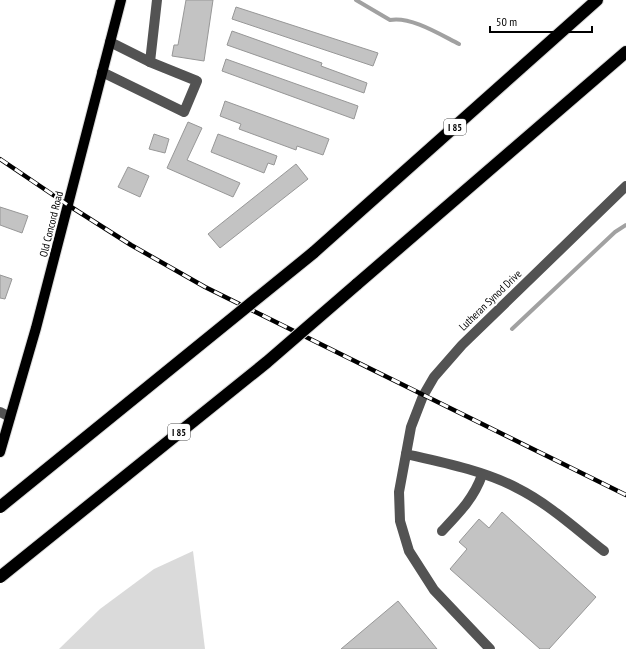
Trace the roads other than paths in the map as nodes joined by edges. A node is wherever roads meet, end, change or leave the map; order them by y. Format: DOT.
graph roads {
  1 [pos="121,0"];
  2 [pos="158,0"];
  3 [pos="597,0"];
  4 [pos="110,42"];
  5 [pos="626,52"];
  6 [pos="150,62"];
  7 [pos="102,72"];
  8 [pos="626,186"];
  9 [pos="0,412"];
  10 [pos="10,417"];
  11 [pos="0,452"];
  12 [pos="406,454"];
  13 [pos="482,475"];
  14 [pos="0,507"];
  15 [pos="442,531"];
  16 [pos="604,551"];
  17 [pos="0,577"];
  18 [pos="490,649"];
  1 -- 4 [label="main road, Old Concord Road"];
  2 -- 6 [label="street"];
  3 -- 14 [label="highway, I 85, bridge"];
  4 -- 6 [label="street"];
  4 -- 7 [label="main road, Old Concord Road"];
  5 -- 17 [label="highway, I 85, bridge"];
  6 -- 7 [label="street"];
  7 -- 10 [label="main road, Old Concord Road"];
  8 -- 12 [label="street, Lutheran Synod Drive"];
  9 -- 10 [label="street"];
  10 -- 11 [label="main road, Old Concord Road"];
  12 -- 13 [label="street"];
  12 -- 18 [label="street, Lutheran Synod Drive"];
  13 -- 15 [label="street"];
  13 -- 16 [label="street"];
}
